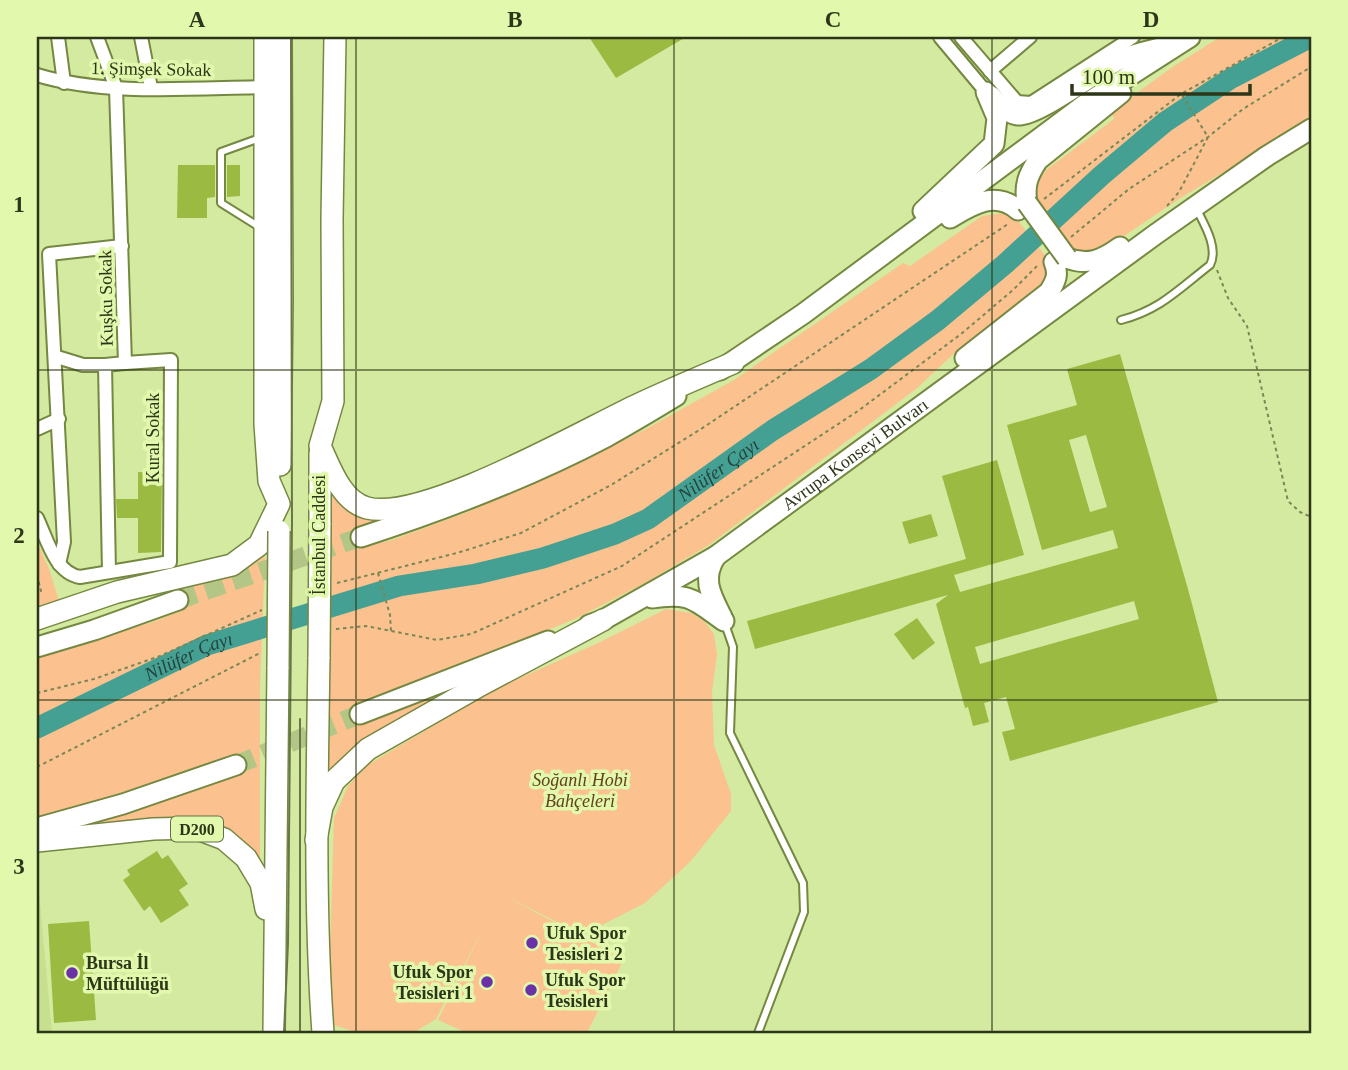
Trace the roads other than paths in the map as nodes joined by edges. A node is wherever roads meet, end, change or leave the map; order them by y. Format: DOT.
graph roads {
  1 [pos="58,37"];
  2 [pos="97,37"];
  3 [pos="141,37"];
  4 [pos="265,37"];
  5 [pos="281,37"];
  6 [pos="322,37"];
  7 [pos="335,37"];
  8 [pos="940,37"];
  9 [pos="961,37"];
  10 [pos="1030,37"];
  11 [pos="1133,37"];
  12 [pos="1184,39"];
  13 [pos="990,71"];
  14 [pos="37,75"];
  15 [pos="64,83"];
  16 [pos="265,87"];
  17 [pos="116,88"];
  18 [pos="151,88"];
  19 [pos="986,92"];
  20 [pos="1022,109"];
  21 [pos="1311,129"];
  22 [pos="265,136"];
  23 [pos="994,144"];
  24 [pos="1267,156"];
  25 [pos="1022,206"];
  26 [pos="1195,206"];
  27 [pos="265,230"];
  28 [pos="122,246"];
  29 [pos="43,255"];
  30 [pos="1054,260"];
  31 [pos="859,272"];
  32 [pos="1121,320"];
  33 [pos="57,357"];
  34 [pos="125,363"];
  35 [pos="733,363"];
  36 [pos="105,365"];
  37 [pos="59,419"];
  38 [pos="37,429"];
  39 [pos="320,446"];
  40 [pos="828,474"];
  41 [pos="279,504"];
  42 [pos="37,518"];
  43 [pos="361,537"];
  44 [pos="716,556"];
  45 [pos="59,565"];
  46 [pos="108,572"];
  47 [pos="640,599"];
  48 [pos="178,600"];
  49 [pos="37,619"];
  50 [pos="603,620"];
  51 [pos="724,621"];
  52 [pos="37,647"];
  53 [pos="360,714"];
  54 [pos="236,765"];
  55 [pos="37,828"];
  56 [pos="316,840"];
  57 [pos="37,841"];
  58 [pos="273,956"];
  59 [pos="274,1033"];
  60 [pos="323,1033"];
  61 [pos="758,1033"];
  1 -- 15 [label="street"];
  2 -- 17 [label="street, Kuşku Sokak"];
  3 -- 18 [label="street"];
  4 -- 16 [label="highway"];
  5 -- 41 [label="highway"];
  6 -- 39 [label="highway, İstanbul Caddesi"];
  7 -- 39 [label="highway"];
  8 -- 19 [label="street"];
  9 -- 13 [label="street"];
  10 -- 13 [label="street"];
  11 -- 20 [label="street"];
  12 -- 20 [label="main road"];
  12 -- 25 [label="main road"];
  12 -- 31 [label="main road"];
  13 -- 20 [label="street"];
  14 -- 15 [label="street, 1. Şimşek Sokak"];
  15 -- 17 [label="street, 1. Şimşek Sokak"];
  16 -- 18 [label="street, 1. Şimşek Sokak"];
  16 -- 22 [label="highway"];
  17 -- 18 [label="street, 1. Şimşek Sokak"];
  17 -- 28 [label="street, Kuşku Sokak"];
  19 -- 20 [label="main road"];
  19 -- 23 [label="main road"];
  20 -- 23 [label="main road"];
  21 -- 24 [label="main road, Avrupa Konseyi Bulvarı"];
  22 -- 27 [label="highway"];
  22 -- 27 [label="lane"];
  23 -- 31 [label="main road"];
  24 -- 26 [label="main road, Avrupa Konseyi Bulvarı"];
  24 -- 30 [label="main road"];
  25 -- 30 [label="main road"];
  25 -- 31 [label="main road"];
  26 -- 32 [label="lane"];
  26 -- 40 [label="main road, Avrupa Konseyi Bulvarı"];
  27 -- 41 [label="highway"];
  28 -- 29 [label="street"];
  28 -- 34 [label="street, Kuşku Sokak"];
  29 -- 33 [label="street"];
  30 -- 40 [label="main road"];
  31 -- 35 [label="main road"];
  33 -- 36 [label="street"];
  33 -- 37 [label="street"];
  34 -- 36 [label="street, Kuşku Sokak"];
  34 -- 46 [label="street, Kural Sokak"];
  35 -- 39 [label="highway"];
  35 -- 43 [label="main road"];
  36 -- 46 [label="street, Kuşku Sokak"];
  37 -- 38 [label="street"];
  37 -- 45 [label="street"];
  39 -- 56 [label="highway, İstanbul Caddesi, bridge"];
  40 -- 44 [label="main road, Avrupa Konseyi Bulvarı"];
  41 -- 49 [label="highway"];
  41 -- 58 [label="highway, bridge"];
  42 -- 45 [label="street"];
  44 -- 47 [label="main road, Avrupa Konseyi Bulvarı"];
  44 -- 51 [label="main road"];
  45 -- 46 [label="street"];
  47 -- 50 [label="main road, Avrupa Konseyi Bulvarı"];
  47 -- 51 [label="main road"];
  48 -- 52 [label="main road"];
  50 -- 53 [label="main road, Avrupa Konseyi Bulvarı"];
  50 -- 56 [label="highway"];
  51 -- 61 [label="lane"];
  54 -- 55 [label="main road"];
  56 -- 60 [label="highway, İstanbul Caddesi"];
  57 -- 58 [label="highway, D200"];
  58 -- 59 [label="highway"];
}
